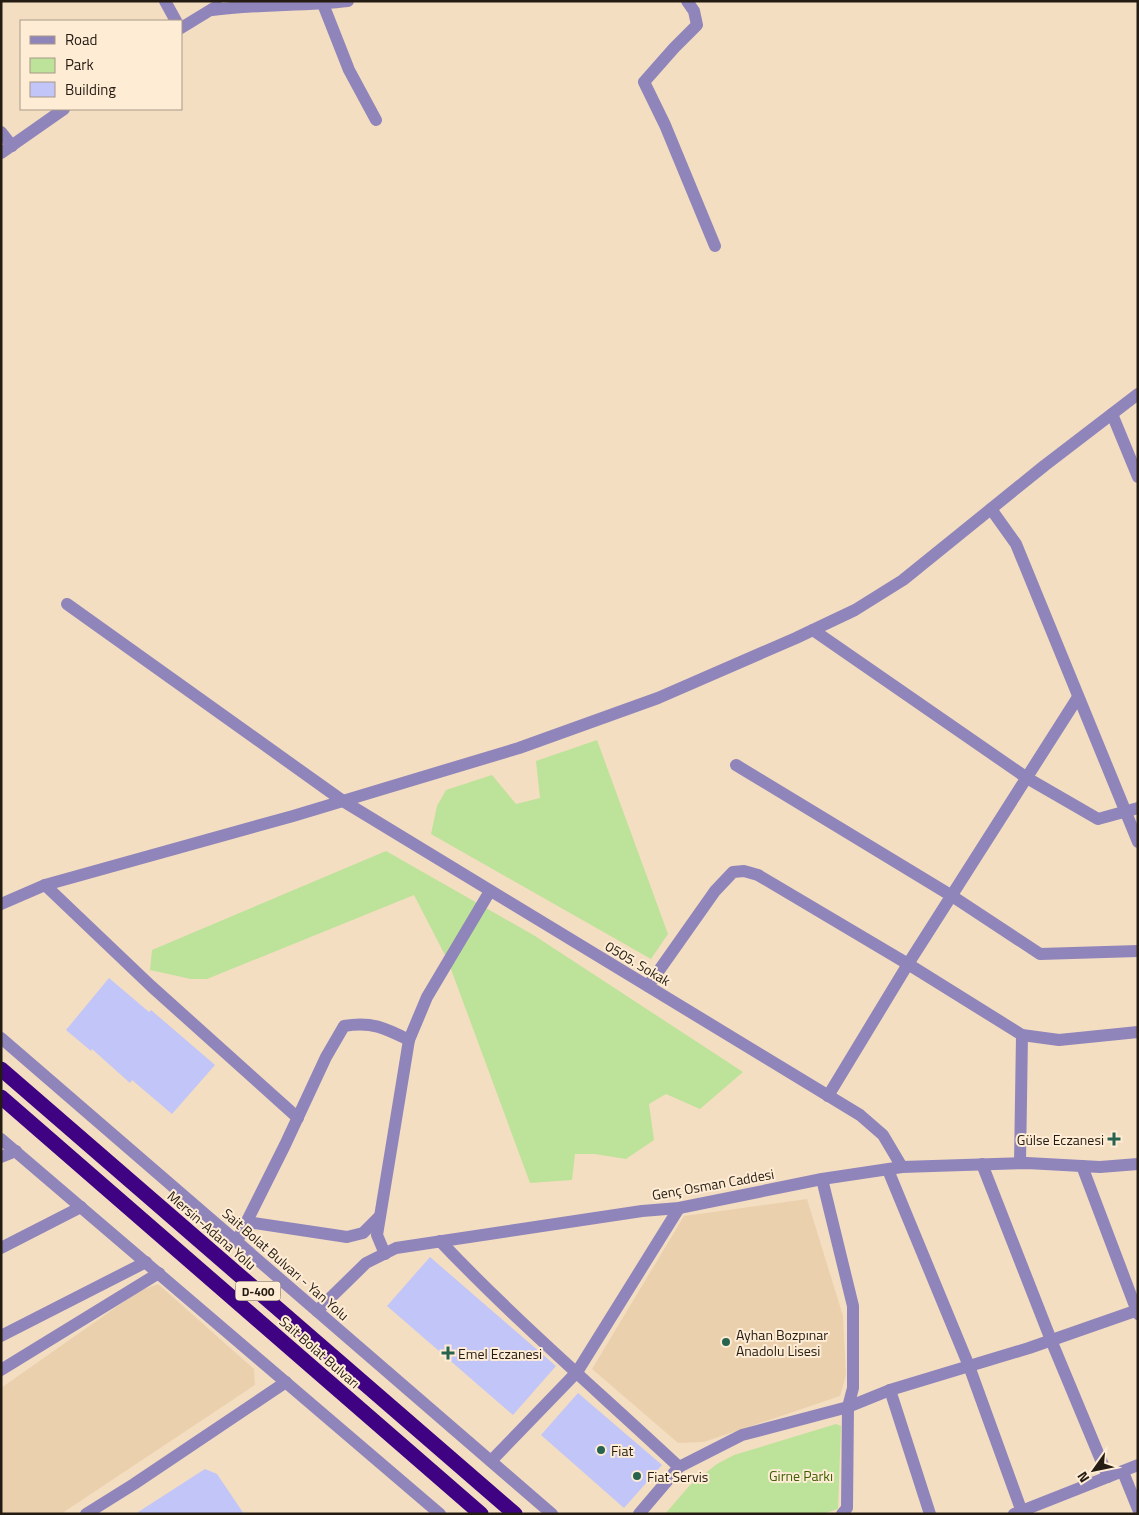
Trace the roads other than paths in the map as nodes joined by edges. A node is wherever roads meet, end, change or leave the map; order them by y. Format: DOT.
graph roads {
  1 [pos="165,1"];
  2 [pos="348,1"];
  3 [pos="687,1"];
  4 [pos="324,4"];
  5 [pos="217,6"];
  6 [pos="175,20"];
  7 [pos="182,27"];
  8 [pos="63,110"];
  9 [pos="376,120"];
  10 [pos="1,132"];
  11 [pos="6,149"];
  12 [pos="715,246"];
  13 [pos="1138,394"];
  14 [pos="1112,414"];
  15 [pos="1138,477"];
  16 [pos="991,509"];
  17 [pos="68,604"];
  18 [pos="813,630"];
  19 [pos="1078,697"];
  20 [pos="736,765"];
  21 [pos="1027,778"];
  22 [pos="343,801"];
  23 [pos="1138,808"];
  24 [pos="1126,812"];
  25 [pos="1138,842"];
  26 [pos="45,885"];
  27 [pos="490,891"];
  28 [pos="952,896"];
  29 [pos="1,904"];
  30 [pos="1138,951"];
  31 [pos="908,964"];
  32 [pos="648,986"];
  33 [pos="1138,1032"];
  34 [pos="1022,1035"];
  35 [pos="1,1038"];
  36 [pos="409,1040"];
  37 [pos="1,1069"];
  38 [pos="828,1096"];
  39 [pos="1,1098"];
  40 [pos="298,1118"];
  41 [pos="1,1139"];
  42 [pos="16,1151"];
  43 [pos="1,1156"];
  44 [pos="1020,1163"];
  45 [pos="982,1164"];
  46 [pos="1138,1164"];
  47 [pos="1082,1166"];
  48 [pos="902,1167"];
  49 [pos="888,1170"];
  50 [pos="822,1179"];
  51 [pos="81,1207"];
  52 [pos="679,1208"];
  53 [pos="380,1216"];
  54 [pos="247,1222"];
  55 [pos="237,1241"];
  56 [pos="440,1241"];
  57 [pos="1,1248"];
  58 [pos="385,1254"];
  59 [pos="146,1262"];
  60 [pos="159,1273"];
  61 [pos="317,1311"];
  62 [pos="1137,1312"];
  63 [pos="1,1336"];
  64 [pos="1052,1340"];
  65 [pos="969,1366"];
  66 [pos="1,1370"];
  67 [pos="577,1372"];
  68 [pos="286,1382"];
  69 [pos="890,1390"];
  70 [pos="848,1407"];
  71 [pos="491,1461"];
  72 [pos="1138,1465"];
  73 [pos="679,1467"];
  74 [pos="1123,1472"];
  75 [pos="1108,1477"];
  76 [pos="1138,1509"];
  77 [pos="433,1512"];
  78 [pos="1018,1513"];
  79 [pos="86,1514"];
  80 [pos="481,1514"];
  81 [pos="516,1514"];
  82 [pos="552,1514"];
  83 [pos="639,1514"];
  84 [pos="842,1514"];
  85 [pos="930,1514"];
  1 -- 6 [label="street"];
  2 -- 4 [label="street"];
  3 -- 12 [label="street"];
  4 -- 5 [label="street"];
  4 -- 9 [label="street"];
  5 -- 7 [label="street"];
  8 -- 11 [label="street"];
  10 -- 11 [label="street"];
  13 -- 14 [label="street"];
  14 -- 15 [label="street"];
  14 -- 16 [label="street"];
  16 -- 18 [label="street"];
  16 -- 19 [label="street"];
  17 -- 22 [label="street, 0505. Sokak"];
  18 -- 21 [label="street"];
  18 -- 22 [label="street"];
  19 -- 21 [label="street"];
  19 -- 24 [label="street"];
  20 -- 28 [label="street"];
  21 -- 24 [label="street"];
  21 -- 28 [label="street"];
  22 -- 26 [label="street"];
  22 -- 27 [label="street, 0505. Sokak"];
  23 -- 24 [label="street"];
  24 -- 25 [label="street"];
  26 -- 29 [label="street"];
  26 -- 40 [label="street"];
  27 -- 32 [label="street, 0505. Sokak"];
  27 -- 36 [label="street"];
  28 -- 30 [label="street"];
  28 -- 31 [label="street"];
  31 -- 32 [label="street"];
  31 -- 34 [label="street"];
  31 -- 38 [label="street"];
  32 -- 38 [label="street, 0505. Sokak"];
  33 -- 34 [label="street"];
  34 -- 44 [label="street"];
  35 -- 55 [label="street, Sait Bolat Bulvarı - Yan Yolu"];
  36 -- 40 [label="street"];
  36 -- 53 [label="street"];
  37 -- 81 [label="highway, Mersin-Adana Yolu / D-400"];
  38 -- 48 [label="street, 0505. Sokak"];
  39 -- 80 [label="highway, Sait Bolat Bulvarı / D-400"];
  40 -- 54 [label="street"];
  41 -- 42 [label="street"];
  42 -- 43 [label="street"];
  42 -- 51 [label="street"];
  44 -- 45 [label="street, Genç Osman Caddesi"];
  44 -- 47 [label="street, Genç Osman Caddesi"];
  45 -- 48 [label="street, Genç Osman Caddesi"];
  45 -- 64 [label="street"];
  46 -- 47 [label="street, Genç Osman Caddesi"];
  47 -- 62 [label="street"];
  48 -- 49 [label="street, Genç Osman Caddesi"];
  49 -- 50 [label="street, Genç Osman Caddesi"];
  49 -- 65 [label="street"];
  50 -- 52 [label="street, Genç Osman Caddesi"];
  50 -- 70 [label="street"];
  51 -- 57 [label="street"];
  51 -- 59 [label="street"];
  52 -- 56 [label="street, Genç Osman Caddesi"];
  52 -- 67 [label="street"];
  53 -- 54 [label="street"];
  53 -- 58 [label="street"];
  54 -- 55 [label="street"];
  55 -- 61 [label="street, Sait Bolat Bulvarı - Yan Yolu"];
  56 -- 58 [label="street, Genç Osman Caddesi"];
  56 -- 67 [label="street"];
  58 -- 61 [label="street, Genç Osman Caddesi"];
  59 -- 60 [label="street"];
  59 -- 63 [label="street"];
  60 -- 66 [label="street"];
  60 -- 68 [label="street"];
  61 -- 71 [label="street, Sait Bolat Bulvarı - Yan Yolu"];
  62 -- 64 [label="street"];
  64 -- 65 [label="street"];
  64 -- 75 [label="street"];
  65 -- 69 [label="street"];
  65 -- 78 [label="street"];
  67 -- 71 [label="street"];
  67 -- 73 [label="street"];
  68 -- 77 [label="street"];
  68 -- 79 [label="street"];
  69 -- 70 [label="street"];
  69 -- 85 [label="street"];
  70 -- 73 [label="street"];
  70 -- 84 [label="street"];
  71 -- 82 [label="street, Sait Bolat Bulvarı - Yan Yolu"];
  72 -- 74 [label="street"];
  73 -- 83 [label="street"];
  74 -- 75 [label="street"];
  74 -- 76 [label="street"];
  75 -- 78 [label="street"];
}
